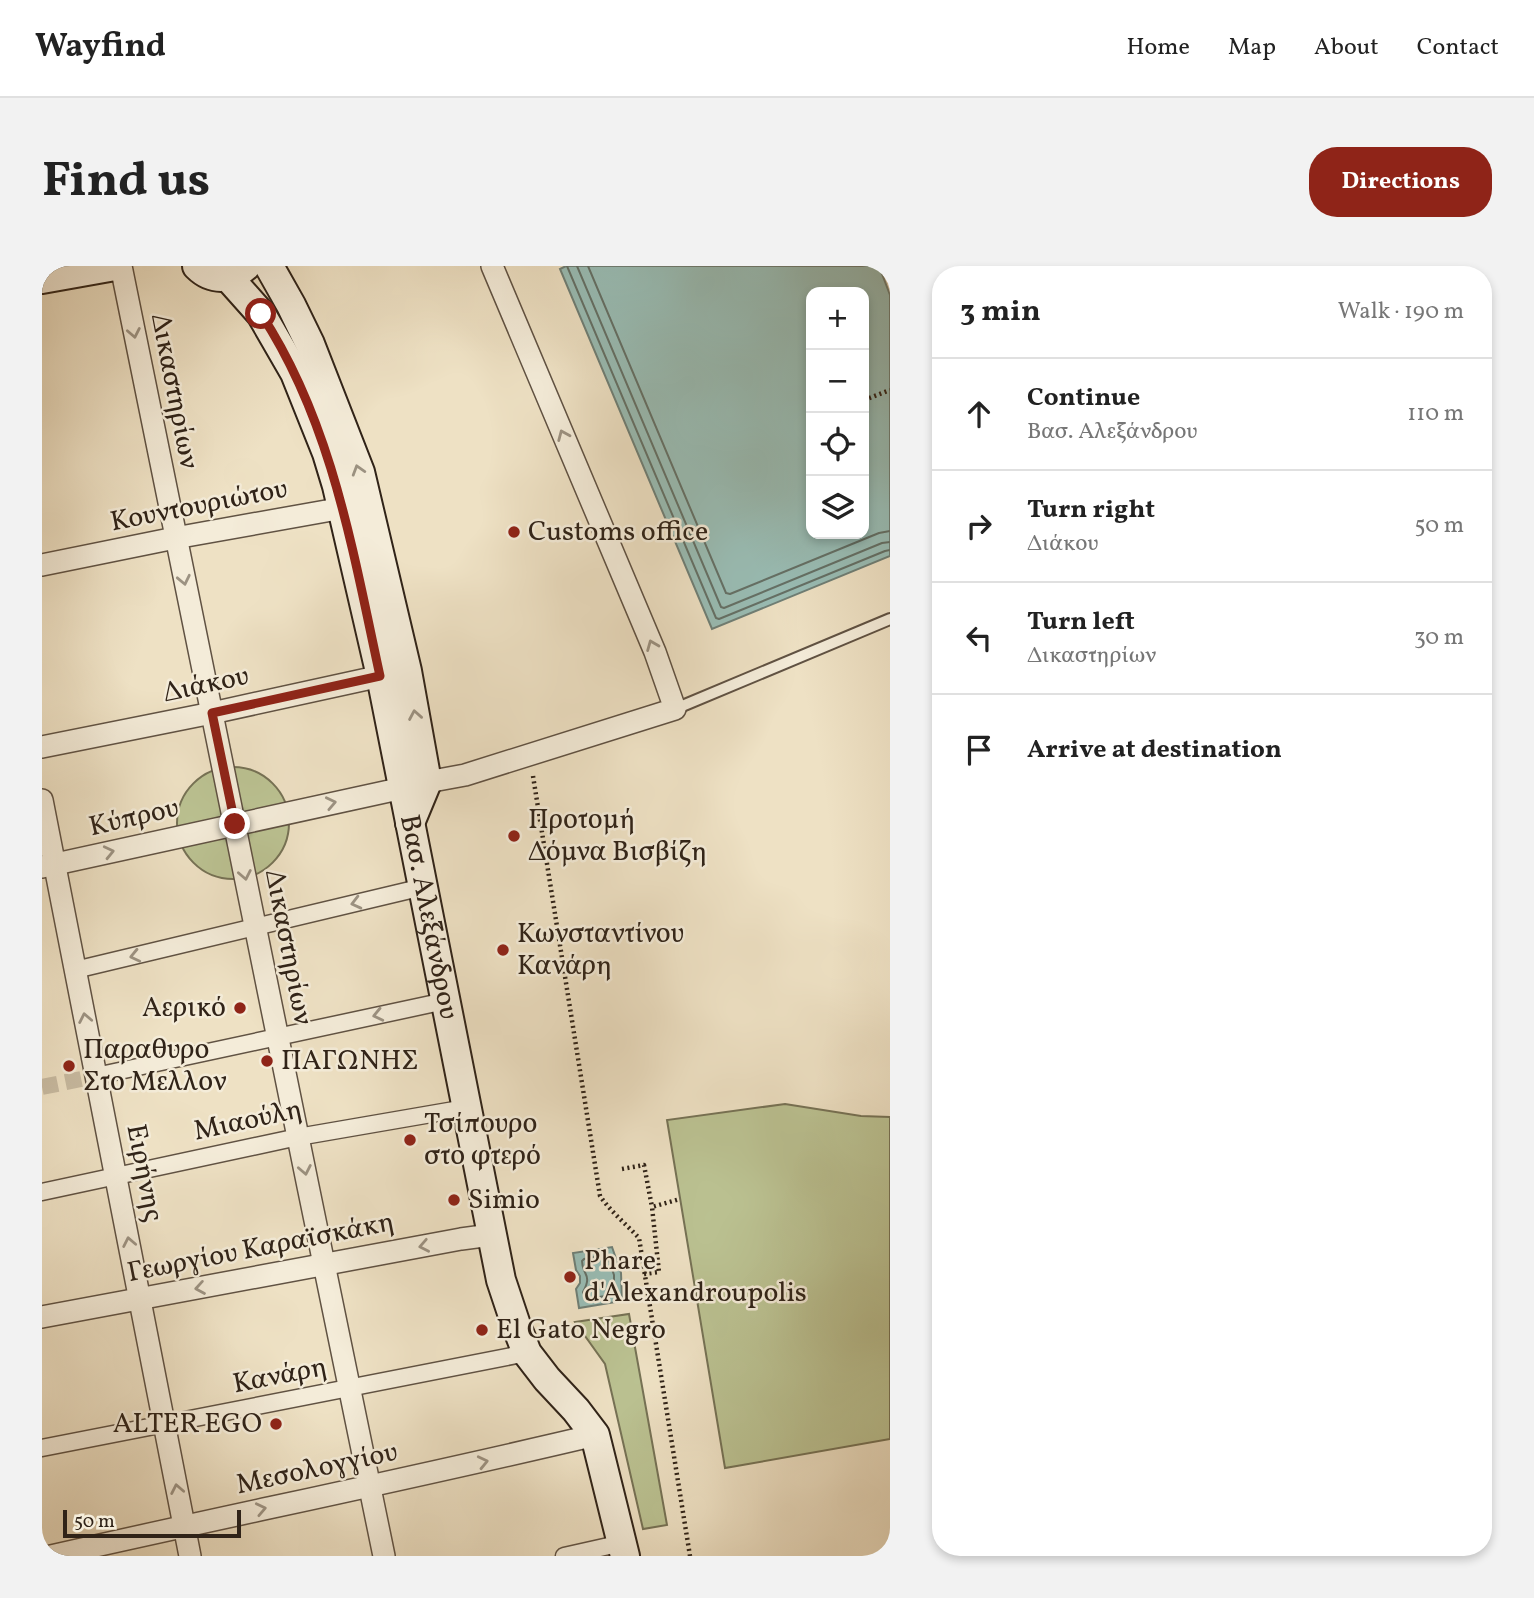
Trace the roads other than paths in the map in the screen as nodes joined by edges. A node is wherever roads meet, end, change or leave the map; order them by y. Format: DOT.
graph roads {
  1 [pos="115,266"];
  2 [pos="121,266"];
  3 [pos="197,266"];
  4 [pos="269,266"];
  5 [pos="492,266"];
  6 [pos="237,272"];
  7 [pos="42,279"];
  8 [pos="354,505"];
  9 [pos="175,537"];
  10 [pos="42,565"];
  11 [pos="890,619"];
  12 [pos="380,676"];
  13 [pos="675,709"];
  14 [pos="212,713"];
  15 [pos="42,747"];
  16 [pos="415,785"];
  17 [pos="42,800"];
  18 [pos="235,824"];
  19 [pos="48,866"];
  20 [pos="422,887"];
  21 [pos="256,928"];
  22 [pos="75,970"];
  23 [pos="445,1000"];
  24 [pos="278,1038"];
  25 [pos="96,1076"];
  26 [pos="466,1108"];
  27 [pos="298,1137"];
  28 [pos="116,1176"];
  29 [pos="42,1192"];
  30 [pos="491,1235"];
  31 [pos="324,1265"];
  32 [pos="140,1299"];
  33 [pos="42,1317"];
  34 [pos="527,1353"];
  35 [pos="349,1389"];
  36 [pos="164,1424"];
  37 [pos="595,1436"];
  38 [pos="42,1448"];
  39 [pos="369,1486"];
  40 [pos="184,1526"];
  41 [pos="623,1550"];
  42 [pos="51,1556"];
  43 [pos="190,1556"];
  44 [pos="384,1556"];
  45 [pos="564,1556"];
  1 -- 7 [label="main road"];
  2 -- 9 [label="street, Δικαστηρίων, one-way"];
  3 -- 6 [label="main road"];
  8 -- 4 [label="main road, Βασ. Αλεξάνδρου, one-way"];
  13 -- 5 [label="street, one-way"];
  6 -- 8 [label="main road, Βασ. Αλεξάνδρου"];
  8 -- 9 [label="street, Κουντουριώτου"];
  8 -- 12 [label="main road, Βασ. Αλεξάνδρου"];
  16 -- 8 [label="main road, Βασ. Αλεξάνδρου, one-way"];
  9 -- 10 [label="street, Κουντουριώτου"];
  9 -- 14 [label="street, Δικαστηρίων, one-way"];
  11 -- 13 [label="lane"];
  12 -- 14 [label="street, Διάκου"];
  12 -- 16 [label="main road, Βασ. Αλεξάνδρου"];
  13 -- 16 [label="street, Κύπρου"];
  14 -- 15 [label="street, Διάκου"];
  14 -- 18 [label="street, Δικαστηρίων"];
  18 -- 16 [label="street, Κύπρου, one-way"];
  16 -- 20 [label="main road, Βασ. Αλεξάνδρου"];
  17 -- 19 [label="street, Ειρήνης"];
  19 -- 18 [label="street, Κύπρου, one-way"];
  18 -- 21 [label="street, Δικαστηρίων, one-way"];
  19 -- 22 [label="street, Ειρήνης"];
  20 -- 21 [label="street, one-way"];
  20 -- 23 [label="main road, Βασ. Αλεξάνδρου"];
  21 -- 22 [label="street, one-way"];
  21 -- 24 [label="street, Δικαστηρίων"];
  25 -- 22 [label="street, Ειρήνης, one-way"];
  23 -- 24 [label="street, one-way"];
  23 -- 26 [label="main road, Βασ. Αλεξάνδρου"];
  24 -- 25 [label="street"];
  24 -- 27 [label="street, Δικαστηρίων"];
  25 -- 28 [label="street, Ειρήνης"];
  26 -- 27 [label="street, Μιαούλη"];
  26 -- 30 [label="main road, Βασ. Αλεξάνδρου"];
  27 -- 28 [label="street, Μιαούλη"];
  27 -- 31 [label="street, Δικαστηρίων, one-way"];
  28 -- 29 [label="street, Μιαούλη"];
  32 -- 28 [label="street, Ειρήνης, one-way"];
  30 -- 31 [label="street, Γεωργίου Καραϊσκάκη, one-way"];
  30 -- 34 [label="main road, Βασ. Αλεξάνδρου"];
  31 -- 32 [label="street, Γεωργίου Καραϊσκάκη, one-way"];
  31 -- 35 [label="street, Δικαστηρίων"];
  32 -- 33 [label="street, Γεωργίου Καραϊσκάκη"];
  32 -- 36 [label="street, Ειρήνης"];
  34 -- 35 [label="street, Κανάρη"];
  34 -- 37 [label="main road, Βασ. Αλεξάνδρου"];
  35 -- 36 [label="street, Κανάρη"];
  35 -- 39 [label="street, Δικαστηρίων"];
  36 -- 38 [label="street, Κανάρη"];
  40 -- 36 [label="street, Ειρήνης, one-way"];
  39 -- 37 [label="street, Μεσολογγίου, one-way"];
  37 -- 41 [label="main road, Βασ. Αλεξάνδρου"];
  40 -- 39 [label="street, Μεσολογγίου, one-way"];
  39 -- 44 [label="street, Δικαστηρίων"];
  40 -- 42 [label="street, Μεσολογγίου"];
  40 -- 43 [label="street, Ειρήνης"];
  41 -- 45 [label="street"];
}
